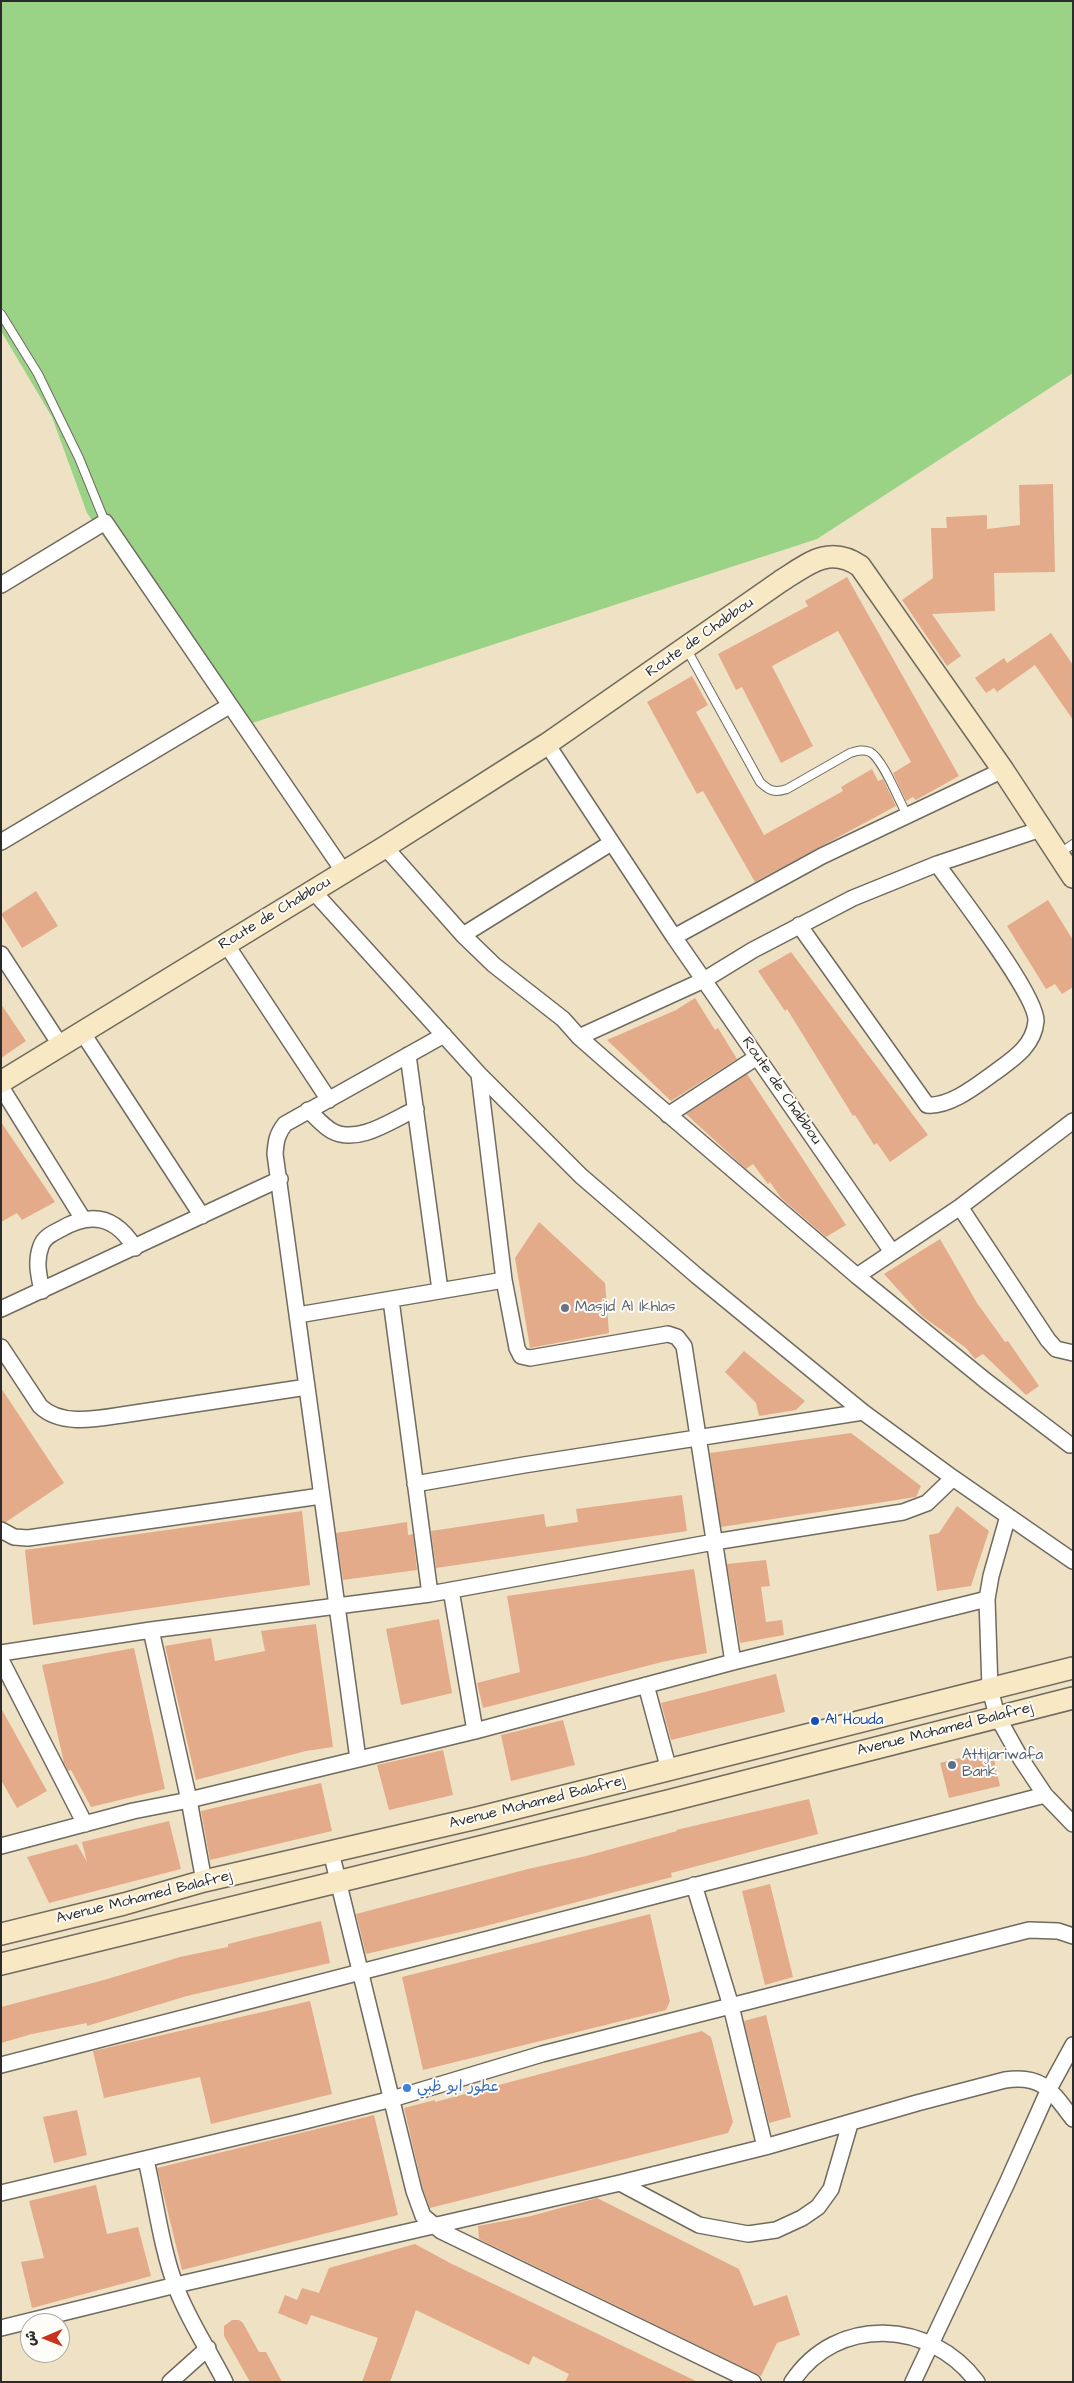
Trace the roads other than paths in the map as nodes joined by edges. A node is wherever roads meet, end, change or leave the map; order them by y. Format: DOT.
graph roads {
  1 [pos="1,314"];
  2 [pos="105,522"];
  3 [pos="1,585"];
  4 [pos="686,648"];
  5 [pos="229,706"];
  6 [pos="547,744"];
  7 [pos="1003,770"];
  8 [pos="907,815"];
  9 [pos="1041,829"];
  10 [pos="1,842"];
  11 [pos="610,842"];
  12 [pos="385,847"];
  13 [pos="1065,849"];
  14 [pos="937,864"];
  15 [pos="344,872"];
  16 [pos="1073,876"];
  17 [pos="313,891"];
  18 [pos="799,925"];
  19 [pos="463,935"];
  20 [pos="674,937"];
  21 [pos="226,944"];
  22 [pos="1,954"];
  23 [pos="704,980"];
  24 [pos="82,1032"];
  25 [pos="444,1035"];
  26 [pos="580,1037"];
  27 [pos="61,1046"];
  28 [pos="408,1055"];
  29 [pos="757,1057"];
  30 [pos="480,1074"];
  31 [pos="1,1082"];
  32 [pos="1,1087"];
  33 [pos="329,1100"];
  34 [pos="416,1109"];
  35 [pos="308,1110"];
  36 [pos="668,1115"];
  37 [pos="1073,1122"];
  38 [pos="280,1179"];
  39 [pos="960,1206"];
  40 [pos="202,1216"];
  41 [pos="83,1219"];
  42 [pos="135,1248"];
  43 [pos="892,1252"];
  44 [pos="857,1276"];
  45 [pos="504,1280"];
  46 [pos="440,1290"];
  47 [pos="42,1292"];
  48 [pos="392,1300"];
  49 [pos="1,1309"];
  50 [pos="298,1315"];
  51 [pos="1,1347"];
  52 [pos="1073,1352"];
  53 [pos="307,1387"];
  54 [pos="863,1412"];
  55 [pos="697,1438"];
  56 [pos="1072,1445"];
  57 [pos="953,1478"];
  58 [pos="415,1484"];
  59 [pos="321,1496"];
  60 [pos="1008,1516"];
  61 [pos="1,1530"];
  62 [pos="714,1542"];
  63 [pos="1073,1561"];
  64 [pos="450,1590"];
  65 [pos="430,1594"];
  66 [pos="987,1599"];
  67 [pos="337,1607"];
  68 [pos="151,1630"];
  69 [pos="1,1654"];
  70 [pos="1,1660"];
  71 [pos="733,1662"];
  72 [pos="1073,1668"];
  73 [pos="646,1685"];
  74 [pos="990,1689"];
  75 [pos="1073,1698"];
  76 [pos="997,1716"];
  77 [pos="475,1731"];
  78 [pos="358,1758"];
  79 [pos="670,1770"];
  80 [pos="1044,1795"];
  81 [pos="189,1800"];
  82 [pos="85,1824"];
  83 [pos="1073,1824"];
  84 [pos="1,1846"];
  85 [pos="331,1852"];
  86 [pos="204,1881"];
  87 [pos="337,1881"];
  88 [pos="694,1885"];
  89 [pos="1,1934"];
  90 [pos="1073,1936"];
  91 [pos="1,1964"];
  92 [pos="360,1971"];
  93 [pos="730,2006"];
  94 [pos="1073,2045"];
  95 [pos="1,2065"];
  96 [pos="1049,2089"];
  97 [pos="392,2099"];
  98 [pos="1073,2119"];
  99 [pos="850,2124"];
  100 [pos="765,2147"];
  101 [pos="146,2160"];
  102 [pos="620,2183"];
  103 [pos="1,2193"];
  104 [pos="436,2227"];
  105 [pos="176,2286"];
  106 [pos="1,2328"];
  107 [pos="931,2342"];
  108 [pos="208,2348"];
  109 [pos="170,2382"];
  110 [pos="225,2382"];
  111 [pos="754,2382"];
  112 [pos="792,2382"];
  113 [pos="913,2382"];
  114 [pos="977,2382"];
  1 -- 2 [label="lane"];
  2 -- 3 [label="street"];
  2 -- 5 [label="street"];
  4 -- 6 [label="street, Route de Chabbou"];
  4 -- 7 [label="street, Route de Chabbou"];
  4 -- 8 [label="lane"];
  5 -- 10 [label="street"];
  5 -- 15 [label="street"];
  6 -- 11 [label="street, Route de Chabbou"];
  6 -- 12 [label="street, Route de Chabbou"];
  7 -- 8 [label="street"];
  7 -- 9 [label="street"];
  8 -- 20 [label="street"];
  9 -- 13 [label="street"];
  9 -- 14 [label="street"];
  11 -- 19 [label="street"];
  11 -- 20 [label="street, Route de Chabbou"];
  12 -- 15 [label="street, Route de Chabbou"];
  12 -- 19 [label="street"];
  13 -- 16 [label="street"];
  14 -- 18 [label="street"];
  14 -- 18 [label="street"];
  15 -- 17 [label="street, Route de Chabbou"];
  17 -- 21 [label="street, Route de Chabbou"];
  17 -- 25 [label="street"];
  18 -- 23 [label="street"];
  19 -- 26 [label="street"];
  20 -- 23 [label="street, Route de Chabbou"];
  21 -- 24 [label="street, Route de Chabbou"];
  21 -- 33 [label="street"];
  22 -- 27 [label="street"];
  23 -- 26 [label="street"];
  23 -- 29 [label="street, Route de Chabbou"];
  24 -- 27 [label="street, Route de Chabbou"];
  24 -- 40 [label="street"];
  25 -- 28 [label="street"];
  25 -- 30 [label="street"];
  26 -- 36 [label="street"];
  27 -- 31 [label="street, Route de Chabbou"];
  28 -- 33 [label="street"];
  28 -- 34 [label="street"];
  29 -- 36 [label="street"];
  29 -- 43 [label="street, Route de Chabbou"];
  30 -- 45 [label="street"];
  30 -- 54 [label="street"];
  32 -- 41 [label="street"];
  33 -- 35 [label="street"];
  34 -- 35 [label="street"];
  34 -- 46 [label="street"];
  35 -- 38 [label="street"];
  36 -- 44 [label="street"];
  37 -- 39 [label="street"];
  38 -- 40 [label="street"];
  38 -- 50 [label="street"];
  39 -- 43 [label="street"];
  39 -- 52 [label="street"];
  40 -- 42 [label="street"];
  41 -- 42 [label="street"];
  41 -- 47 [label="street"];
  42 -- 47 [label="street"];
  43 -- 44 [label="street"];
  44 -- 56 [label="street"];
  45 -- 46 [label="street"];
  45 -- 55 [label="street"];
  46 -- 48 [label="street"];
  47 -- 49 [label="street"];
  48 -- 50 [label="street"];
  48 -- 58 [label="street"];
  50 -- 53 [label="street"];
  51 -- 53 [label="street"];
  53 -- 59 [label="street"];
  54 -- 55 [label="street"];
  54 -- 57 [label="street"];
  55 -- 58 [label="street"];
  55 -- 62 [label="street"];
  57 -- 60 [label="street"];
  57 -- 62 [label="street"];
  58 -- 65 [label="street"];
  59 -- 61 [label="street"];
  59 -- 67 [label="street"];
  60 -- 63 [label="street"];
  60 -- 66 [label="street"];
  62 -- 64 [label="street"];
  62 -- 71 [label="street"];
  64 -- 65 [label="street"];
  64 -- 77 [label="street"];
  65 -- 67 [label="street"];
  66 -- 71 [label="street"];
  66 -- 74 [label="street"];
  67 -- 68 [label="street"];
  67 -- 78 [label="street"];
  68 -- 69 [label="street"];
  68 -- 81 [label="street"];
  70 -- 82 [label="street"];
  71 -- 73 [label="street"];
  72 -- 74 [label="street, Avenue Mohamed Balafrej"];
  73 -- 77 [label="street"];
  73 -- 79 [label="street"];
  74 -- 76 [label="street"];
  74 -- 79 [label="street, Avenue Mohamed Balafrej"];
  75 -- 76 [label="street, Avenue Mohamed Balafrej"];
  76 -- 80 [label="street"];
  76 -- 87 [label="street, Avenue Mohamed Balafrej"];
  77 -- 78 [label="street"];
  78 -- 81 [label="street"];
  79 -- 85 [label="street, Avenue Mohamed Balafrej"];
  80 -- 83 [label="street"];
  80 -- 88 [label="street"];
  81 -- 82 [label="street"];
  81 -- 86 [label="street"];
  82 -- 84 [label="street"];
  85 -- 86 [label="street, Avenue Mohamed Balafrej"];
  85 -- 87 [label="street"];
  86 -- 89 [label="street, Avenue Mohamed Balafrej"];
  87 -- 91 [label="street, Avenue Mohamed Balafrej"];
  87 -- 92 [label="street"];
  88 -- 92 [label="street"];
  88 -- 93 [label="street"];
  90 -- 93 [label="street"];
  92 -- 95 [label="street"];
  92 -- 97 [label="street"];
  93 -- 97 [label="street"];
  93 -- 100 [label="street"];
  94 -- 96 [label="street"];
  96 -- 98 [label="street"];
  96 -- 99 [label="street"];
  96 -- 107 [label="street"];
  97 -- 101 [label="street"];
  97 -- 104 [label="street"];
  99 -- 100 [label="street"];
  99 -- 102 [label="street"];
  100 -- 102 [label="street"];
  101 -- 103 [label="street"];
  101 -- 105 [label="street"];
  102 -- 104 [label="street"];
  104 -- 105 [label="street"];
  104 -- 111 [label="street"];
  105 -- 106 [label="street"];
  105 -- 108 [label="street"];
  107 -- 112 [label="street"];
  107 -- 113 [label="street"];
  107 -- 114 [label="street"];
  108 -- 109 [label="street"];
  108 -- 110 [label="street"];
}
